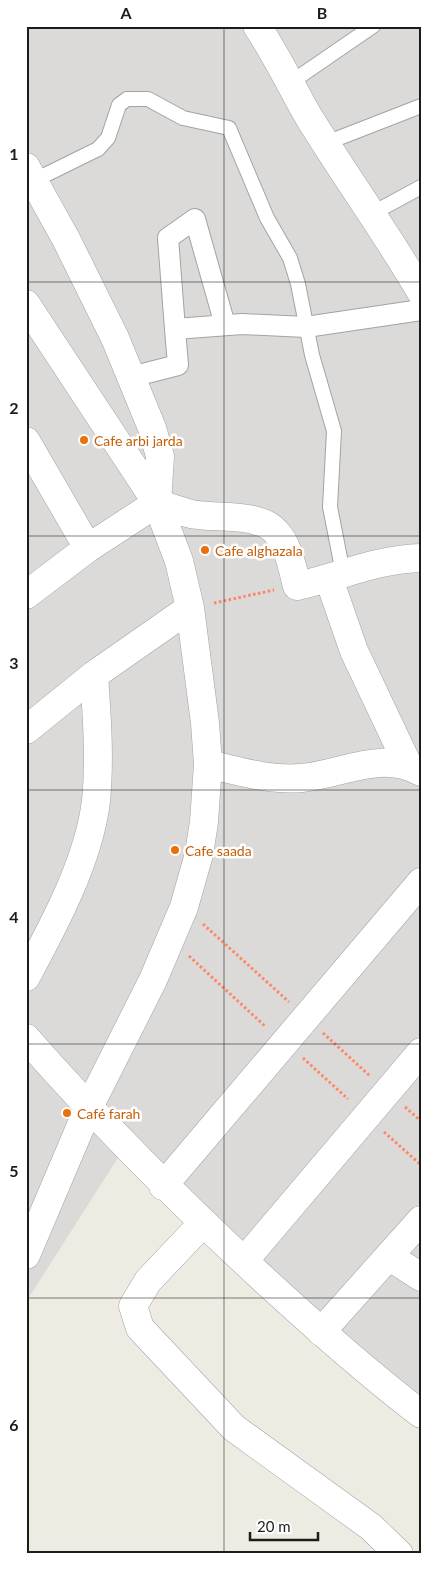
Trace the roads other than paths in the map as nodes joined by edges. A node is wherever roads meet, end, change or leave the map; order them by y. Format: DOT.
graph roads {
  1 [pos="257,26"];
  2 [pos="373,26"];
  3 [pos="290,83"];
  4 [pos="421,106"];
  5 [pos="326,143"];
  6 [pos="31,174"];
  7 [pos="421,187"];
  8 [pos="373,213"];
  9 [pos="421,292"];
  10 [pos="421,310"];
  11 [pos="29,314"];
  12 [pos="225,325"];
  13 [pos="306,327"];
  14 [pos="175,329"];
  15 [pos="131,377"];
  16 [pos="26,441"];
  17 [pos="157,503"];
  18 [pos="88,548"];
  19 [pos="421,558"];
  20 [pos="336,576"];
  21 [pos="26,595"];
  22 [pos="190,608"];
  23 [pos="94,676"];
  24 [pos="26,730"];
  25 [pos="208,764"];
  26 [pos="414,768"];
  27 [pos="421,882"];
  28 [pos="26,977"];
  29 [pos="26,1038"];
  30 [pos="421,1052"];
  31 [pos="88,1109"];
  32 [pos="163,1186"];
  33 [pos="421,1220"];
  34 [pos="203,1223"];
  35 [pos="26,1255"];
  36 [pos="390,1257"];
  37 [pos="244,1261"];
  38 [pos="421,1277"];
  39 [pos="321,1332"];
  40 [pos="421,1414"];
  41 [pos="398,1554"];
  1 -- 3 [label="street"];
  2 -- 3 [label="lane"];
  3 -- 5 [label="street"];
  4 -- 5 [label="lane"];
  5 -- 8 [label="street"];
  6 -- 13 [label="lane"];
  6 -- 15 [label="street"];
  7 -- 8 [label="lane"];
  8 -- 9 [label="street"];
  10 -- 13 [label="street"];
  11 -- 17 [label="street"];
  12 -- 13 [label="street"];
  12 -- 14 [label="street"];
  12 -- 14 [label="street"];
  13 -- 20 [label="lane"];
  14 -- 15 [label="street"];
  15 -- 17 [label="street"];
  16 -- 18 [label="street"];
  17 -- 18 [label="street"];
  17 -- 20 [label="street"];
  17 -- 22 [label="street"];
  18 -- 21 [label="street"];
  19 -- 20 [label="street"];
  20 -- 26 [label="street"];
  22 -- 23 [label="street"];
  22 -- 25 [label="street"];
  23 -- 24 [label="street"];
  23 -- 28 [label="street"];
  25 -- 26 [label="street"];
  25 -- 31 [label="street"];
  27 -- 32 [label="street"];
  29 -- 31 [label="street"];
  30 -- 37 [label="street"];
  31 -- 32 [label="street"];
  31 -- 35 [label="street"];
  32 -- 34 [label="street"];
  33 -- 36 [label="street"];
  34 -- 37 [label="street"];
  34 -- 41 [label="street"];
  36 -- 38 [label="street"];
  36 -- 39 [label="street"];
  37 -- 39 [label="street"];
  39 -- 40 [label="street"];
}
